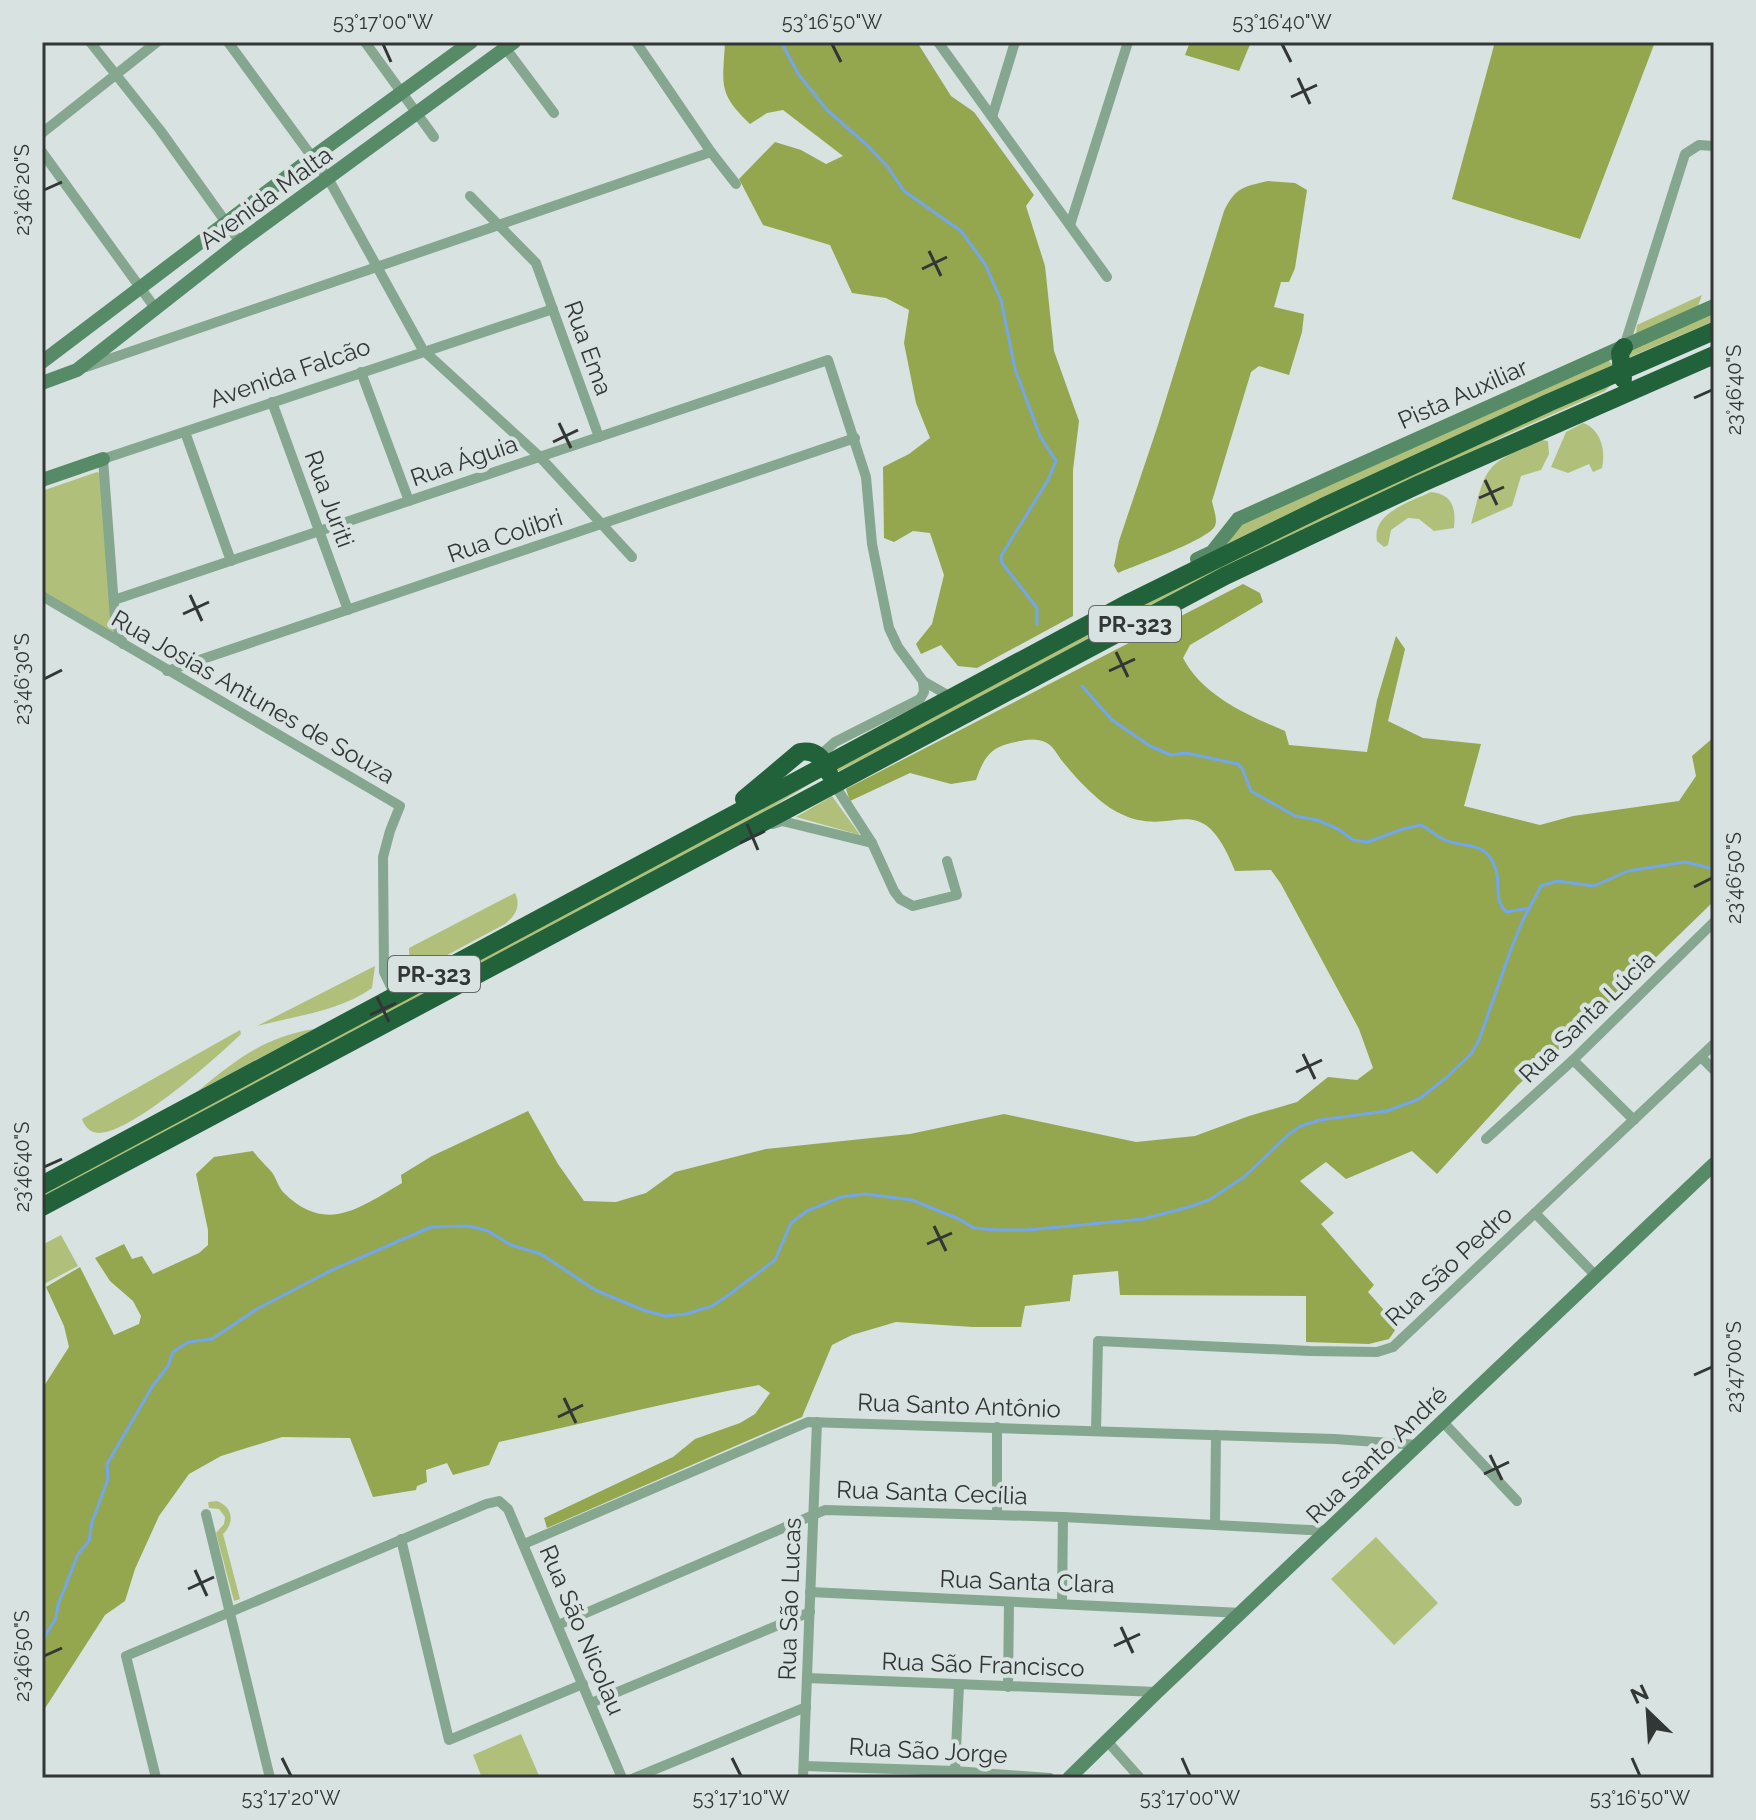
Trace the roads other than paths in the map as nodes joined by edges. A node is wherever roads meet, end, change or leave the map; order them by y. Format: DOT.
graph roads {
  1 [pos="90,42"];
  2 [pos="157,42"];
  3 [pos="228,42"];
  4 [pos="365,42"];
  5 [pos="471,42"];
  6 [pos="636,42"];
  7 [pos="938,42"];
  8 [pos="1015,42"];
  9 [pos="1128,42"];
  10 [pos="507,44"];
  11 [pos="115,75"];
  12 [pos="403,93"];
  13 [pos="554,113"];
  14 [pos="418,114"];
  15 [pos="992,117"];
  16 [pos="42,133"];
  17 [pos="434,137"];
  18 [pos="1714,146"];
  19 [pos="42,152"];
  20 [pos="711,152"];
  21 [pos="313,157"];
  22 [pos="329,180"];
  23 [pos="736,184"];
  24 [pos="470,196"];
  25 [pos="226,223"];
  26 [pos="498,225"];
  27 [pos="1070,225"];
  28 [pos="240,242"];
  29 [pos="377,266"];
  30 [pos="1107,277"];
  31 [pos="139,287"];
  32 [pos="1714,306"];
  33 [pos="155,308"];
  34 [pos="553,309"];
  35 [pos="1714,331"];
  36 [pos="423,350"];
  37 [pos="1714,355"];
  38 [pos="1618,358"];
  39 [pos="42,362"];
  40 [pos="77,370"];
  41 [pos="361,372"];
  42 [pos="42,383"];
  43 [pos="272,402"];
  44 [pos="185,432"];
  45 [pos="599,437"];
  46 [pos="855,438"];
  47 [pos="540,457"];
  48 [pos="1482,457"];
  49 [pos="103,459"];
  50 [pos="42,480"];
  51 [pos="409,501"];
  52 [pos="601,524"];
  53 [pos="320,531"];
  54 [pos="632,557"];
  55 [pos="231,561"];
  56 [pos="42,596"];
  57 [pos="114,600"];
  58 [pos="1130,602"];
  59 [pos="348,610"];
  60 [pos="123,644"];
  61 [pos="167,671"];
  62 [pos="923,681"];
  63 [pos="951,697"];
  64 [pos="827,769"];
  65 [pos="738,834"];
  66 [pos="872,843"];
  67 [pos="947,861"];
  68 [pos="1714,922"];
  69 [pos="395,995"];
  70 [pos="1714,1044"];
  71 [pos="1701,1057"];
  72 [pos="1573,1060"];
  73 [pos="1714,1070"];
  74 [pos="1634,1120"];
  75 [pos="1486,1139"];
  76 [pos="1714,1164"];
  77 [pos="42,1185"];
  78 [pos="42,1207"];
  79 [pos="1535,1213"];
  80 [pos="1595,1275"];
  81 [pos="817,1422"];
  82 [pos="1443,1422"];
  83 [pos="997,1427"];
  84 [pos="1096,1431"];
  85 [pos="1216,1435"];
  86 [pos="1418,1445"];
  87 [pos="1517,1501"];
  88 [pos="206,1514"];
  89 [pos="814,1514"];
  90 [pos="997,1515"];
  91 [pos="1063,1517"];
  92 [pos="1215,1523"];
  93 [pos="1329,1531"];
  94 [pos="401,1539"];
  95 [pos="524,1544"];
  96 [pos="810,1592"];
  97 [pos="1009,1602"];
  98 [pos="1062,1604"];
  99 [pos="231,1612"];
  100 [pos="810,1612"];
  101 [pos="1242,1613"];
  102 [pos="558,1625"];
  103 [pos="807,1678"];
  104 [pos="583,1684"];
  105 [pos="959,1685"];
  106 [pos="1008,1687"];
  107 [pos="1157,1692"];
  108 [pos="591,1703"];
  109 [pos="806,1707"];
  110 [pos="1107,1741"];
  111 [pos="804,1766"];
  112 [pos="955,1771"];
  113 [pos="156,1778"];
  114 [pos="270,1778"];
  115 [pos="622,1778"];
  116 [pos="634,1778"];
  117 [pos="803,1778"];
  118 [pos="1050,1778"];
  119 [pos="1069,1778"];
  120 [pos="1140,1778"];
  1 -- 11 [label="street"];
  2 -- 11 [label="street"];
  3 -- 21 [label="street"];
  4 -- 12 [label="street"];
  5 -- 12 [label="street, Avenida Malta"];
  6 -- 20 [label="street"];
  7 -- 15 [label="street"];
  8 -- 15 [label="street"];
  9 -- 27 [label="street"];
  10 -- 13 [label="street"];
  10 -- 14 [label="street, Avenida Malta"];
  11 -- 16 [label="street"];
  11 -- 25 [label="street"];
  12 -- 14 [label="street"];
  12 -- 21 [label="street, Avenida Malta"];
  14 -- 17 [label="street"];
  14 -- 22 [label="street, Avenida Malta"];
  15 -- 27 [label="street"];
  18 -- 38 [label="street"];
  19 -- 31 [label="street"];
  20 -- 23 [label="street"];
  20 -- 26 [label="street"];
  21 -- 22 [label="street"];
  21 -- 25 [label="street, Avenida Malta"];
  22 -- 28 [label="street, Avenida Malta"];
  22 -- 29 [label="street"];
  24 -- 26 [label="street"];
  25 -- 28 [label="street"];
  25 -- 31 [label="street, Avenida Malta"];
  26 -- 29 [label="street"];
  26 -- 34 [label="street, Rua Ema"];
  27 -- 30 [label="street"];
  28 -- 33 [label="street, Avenida Malta"];
  29 -- 36 [label="street"];
  29 -- 40 [label="street"];
  31 -- 33 [label="street"];
  31 -- 39 [label="street, Avenida Malta"];
  32 -- 38 [label="street, Pista Auxiliar"];
  33 -- 40 [label="street, Avenida Malta"];
  34 -- 36 [label="street, Avenida Falcão"];
  34 -- 45 [label="street, Rua Ema"];
  35 -- 38 [label="highway, PR-323"];
  36 -- 41 [label="street, Avenida Falcão"];
  36 -- 47 [label="street"];
  37 -- 48 [label="highway, PR-323"];
  38 -- 48 [label="highway"];
  38 -- 58 [label="highway, PR-323"];
  38 -- 58 [label="street, Pista Auxiliar"];
  40 -- 42 [label="street, Avenida Malta"];
  41 -- 43 [label="street, Avenida Falcão"];
  41 -- 51 [label="street"];
  43 -- 44 [label="street, Avenida Falcão"];
  43 -- 53 [label="street, Rua Juriti"];
  44 -- 49 [label="street, Avenida Falcão"];
  44 -- 55 [label="street"];
  45 -- 46 [label="street, Rua Águia"];
  45 -- 47 [label="street, Rua Águia"];
  46 -- 52 [label="street, Rua Colibri"];
  46 -- 62 [label="street"];
  47 -- 51 [label="street, Rua Águia"];
  47 -- 52 [label="street"];
  48 -- 64 [label="highway, PR-323"];
  49 -- 50 [label="street, Avenida Falcão"];
  49 -- 57 [label="street"];
  51 -- 53 [label="street, Rua Águia"];
  52 -- 54 [label="street"];
  52 -- 59 [label="street, Rua Colibri"];
  53 -- 55 [label="street, Rua Águia"];
  53 -- 59 [label="street, Rua Juriti"];
  55 -- 57 [label="street, Rua Águia"];
  56 -- 60 [label="street, Rua Josias Antunes de Souza"];
  57 -- 60 [label="street"];
  58 -- 63 [label="highway, PR-323"];
  59 -- 61 [label="street, Rua Colibri"];
  60 -- 61 [label="street, Rua Josias Antunes de Souza"];
  61 -- 69 [label="street, Rua Josias Antunes de Souza"];
  62 -- 63 [label="street"];
  62 -- 64 [label="street"];
  63 -- 64 [label="highway, PR-323"];
  64 -- 65 [label="highway"];
  64 -- 66 [label="street"];
  64 -- 69 [label="highway, PR-323"];
  65 -- 66 [label="street"];
  65 -- 78 [label="highway, PR-323"];
  66 -- 67 [label="street"];
  68 -- 72 [label="street, Rua Santa Lúcia"];
  69 -- 77 [label="highway, PR-323"];
  70 -- 71 [label="street, Rua São Pedro"];
  71 -- 73 [label="street"];
  71 -- 74 [label="street, Rua São Pedro"];
  72 -- 74 [label="street"];
  72 -- 75 [label="street, Rua Santa Lúcia"];
  74 -- 79 [label="street, Rua São Pedro"];
  76 -- 80 [label="street, Rua Santo André"];
  79 -- 80 [label="street"];
  79 -- 84 [label="street, Rua São Pedro"];
  80 -- 82 [label="street, Rua Santo André"];
  81 -- 83 [label="street, Rua Santo Antônio"];
  81 -- 89 [label="street, Rua São Lucas"];
  81 -- 95 [label="street, Rua Santo Antônio"];
  82 -- 86 [label="street, Rua Santo André"];
  82 -- 87 [label="street"];
  83 -- 84 [label="street, Rua Santo Antônio"];
  83 -- 90 [label="street"];
  84 -- 85 [label="street, Rua Santo Antônio"];
  85 -- 86 [label="street, Rua Santo Antônio"];
  85 -- 92 [label="street"];
  86 -- 93 [label="street, Rua Santo André"];
  88 -- 99 [label="street"];
  89 -- 90 [label="street, Rua Santa Cecília"];
  89 -- 96 [label="street, Rua São Lucas"];
  89 -- 102 [label="street, Rua Santa Cecília"];
  90 -- 91 [label="street, Rua Santa Cecília"];
  91 -- 92 [label="street, Rua Santa Cecília"];
  91 -- 98 [label="street"];
  92 -- 93 [label="street, Rua Santa Cecília"];
  93 -- 101 [label="street, Rua Santo André"];
  94 -- 95 [label="street, Rua São Nicolau"];
  94 -- 99 [label="street"];
  94 -- 104 [label="street"];
  95 -- 102 [label="street, Rua São Nicolau"];
  96 -- 97 [label="street, Rua Santa Clara"];
  96 -- 100 [label="street, Rua São Lucas"];
  97 -- 98 [label="street, Rua Santa Clara"];
  97 -- 106 [label="street"];
  98 -- 101 [label="street, Rua Santa Clara"];
  99 -- 113 [label="street"];
  99 -- 114 [label="street"];
  100 -- 103 [label="street, Rua São Lucas"];
  100 -- 108 [label="street"];
  101 -- 107 [label="street, Rua Santo André"];
  102 -- 104 [label="street, Rua São Nicolau"];
  103 -- 105 [label="street, Rua São Francisco"];
  103 -- 109 [label="street, Rua São Lucas"];
  104 -- 108 [label="street, Rua São Nicolau"];
  105 -- 106 [label="street, Rua São Francisco"];
  105 -- 112 [label="street"];
  106 -- 107 [label="street, Rua São Francisco"];
  107 -- 110 [label="street, Rua Santo André"];
  108 -- 115 [label="street, Rua São Nicolau"];
  109 -- 111 [label="street, Rua São Lucas"];
  109 -- 116 [label="street"];
  110 -- 119 [label="street, Rua Santo André"];
  110 -- 120 [label="street"];
  111 -- 112 [label="street, Rua São Jorge"];
  111 -- 117 [label="street, Rua São Lucas"];
  112 -- 118 [label="street, Rua São Jorge"];
}
